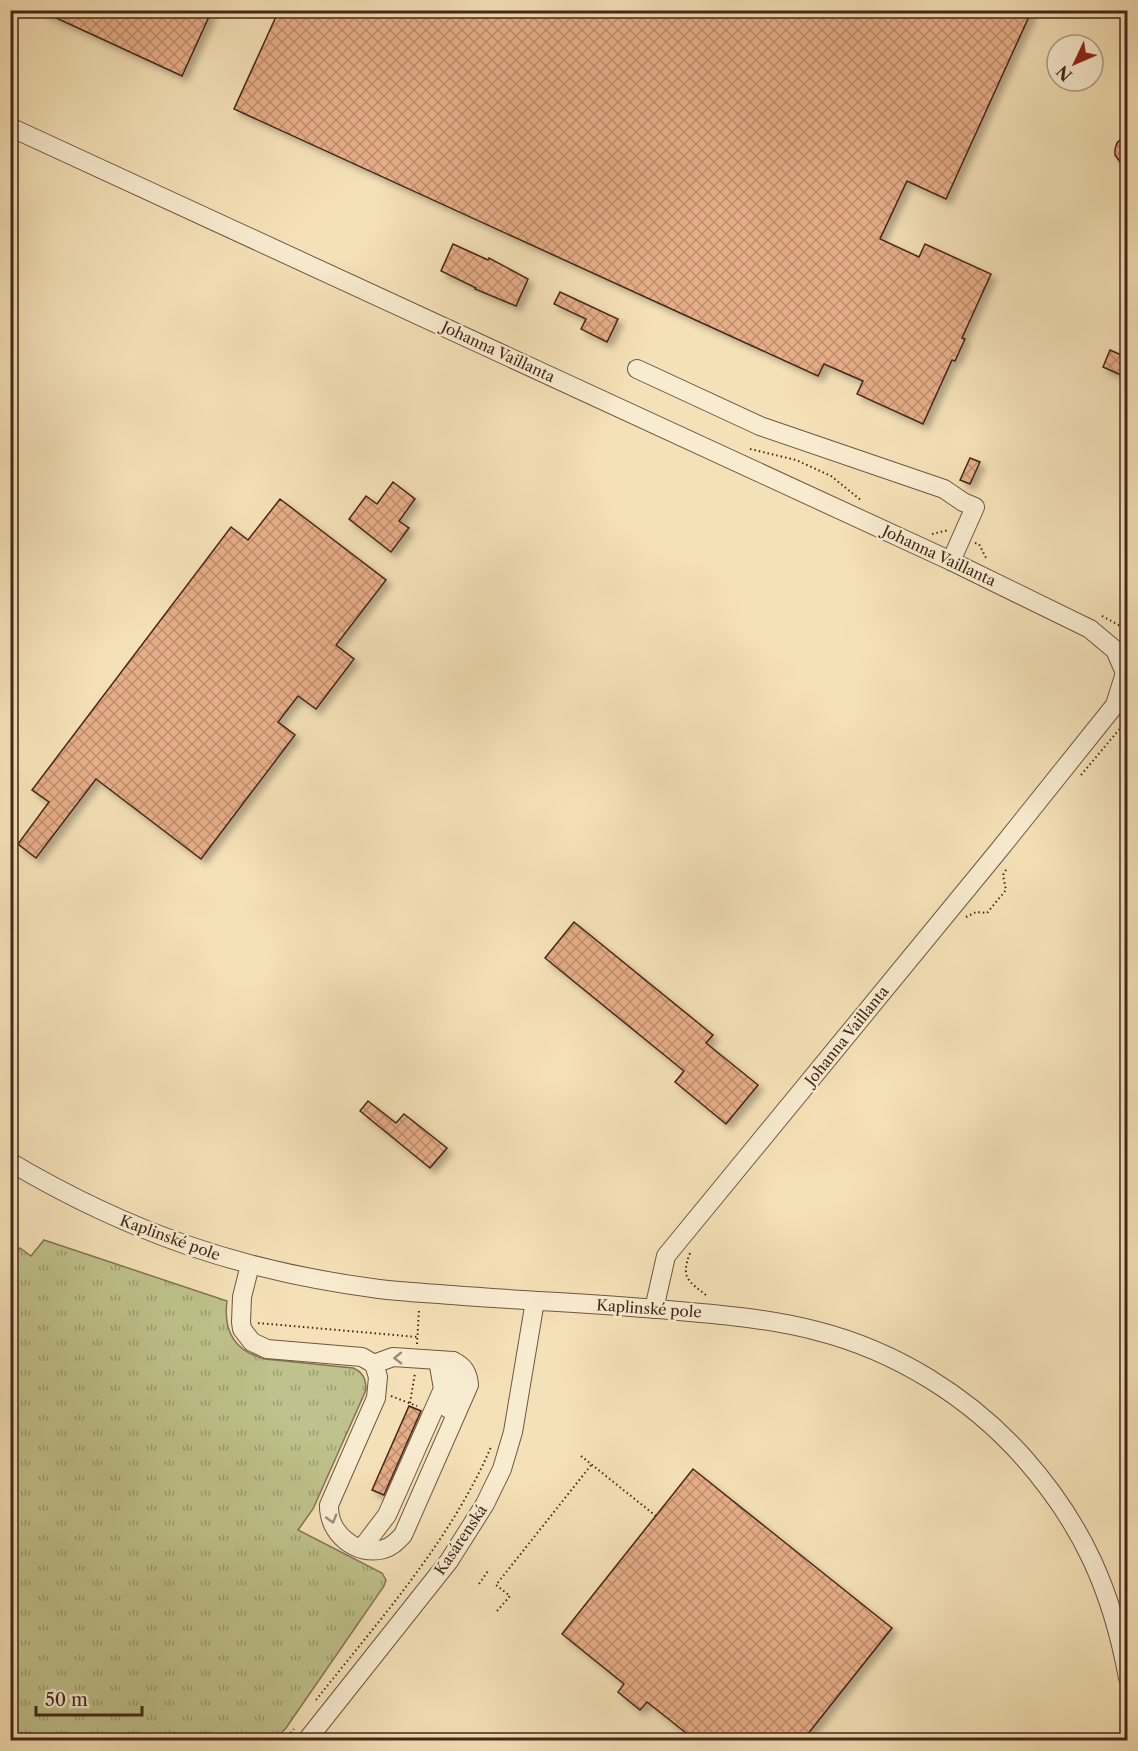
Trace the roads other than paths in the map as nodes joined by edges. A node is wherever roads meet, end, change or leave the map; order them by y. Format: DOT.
graph roads {
  1 [pos="10,127"];
  2 [pos="637,369"];
  3 [pos="951,561"];
  4 [pos="10,1162"];
  5 [pos="250,1265"];
  6 [pos="535,1301"];
  7 [pos="654,1309"];
  8 [pos="446,1360"];
  9 [pos="374,1364"];
  10 [pos="368,1549"];
  11 [pos="1128,1678"];
  12 [pos="307,1740"];
  1 -- 3 [label="street, Johanna Vaillanta"];
  2 -- 3 [label="street"];
  3 -- 7 [label="street, Johanna Vaillanta"];
  4 -- 5 [label="street, Kaplinské pole"];
  5 -- 6 [label="street, Kaplinské pole"];
  5 -- 9 [label="street"];
  6 -- 7 [label="street, Kaplinské pole"];
  6 -- 12 [label="street, Kasárenská"];
  7 -- 11 [label="street, Kaplinské pole"];
  8 -- 9 [label="street, one-way"];
  8 -- 10 [label="street"];
  8 -- 10 [label="street"];
  9 -- 10 [label="street, one-way"];
}
